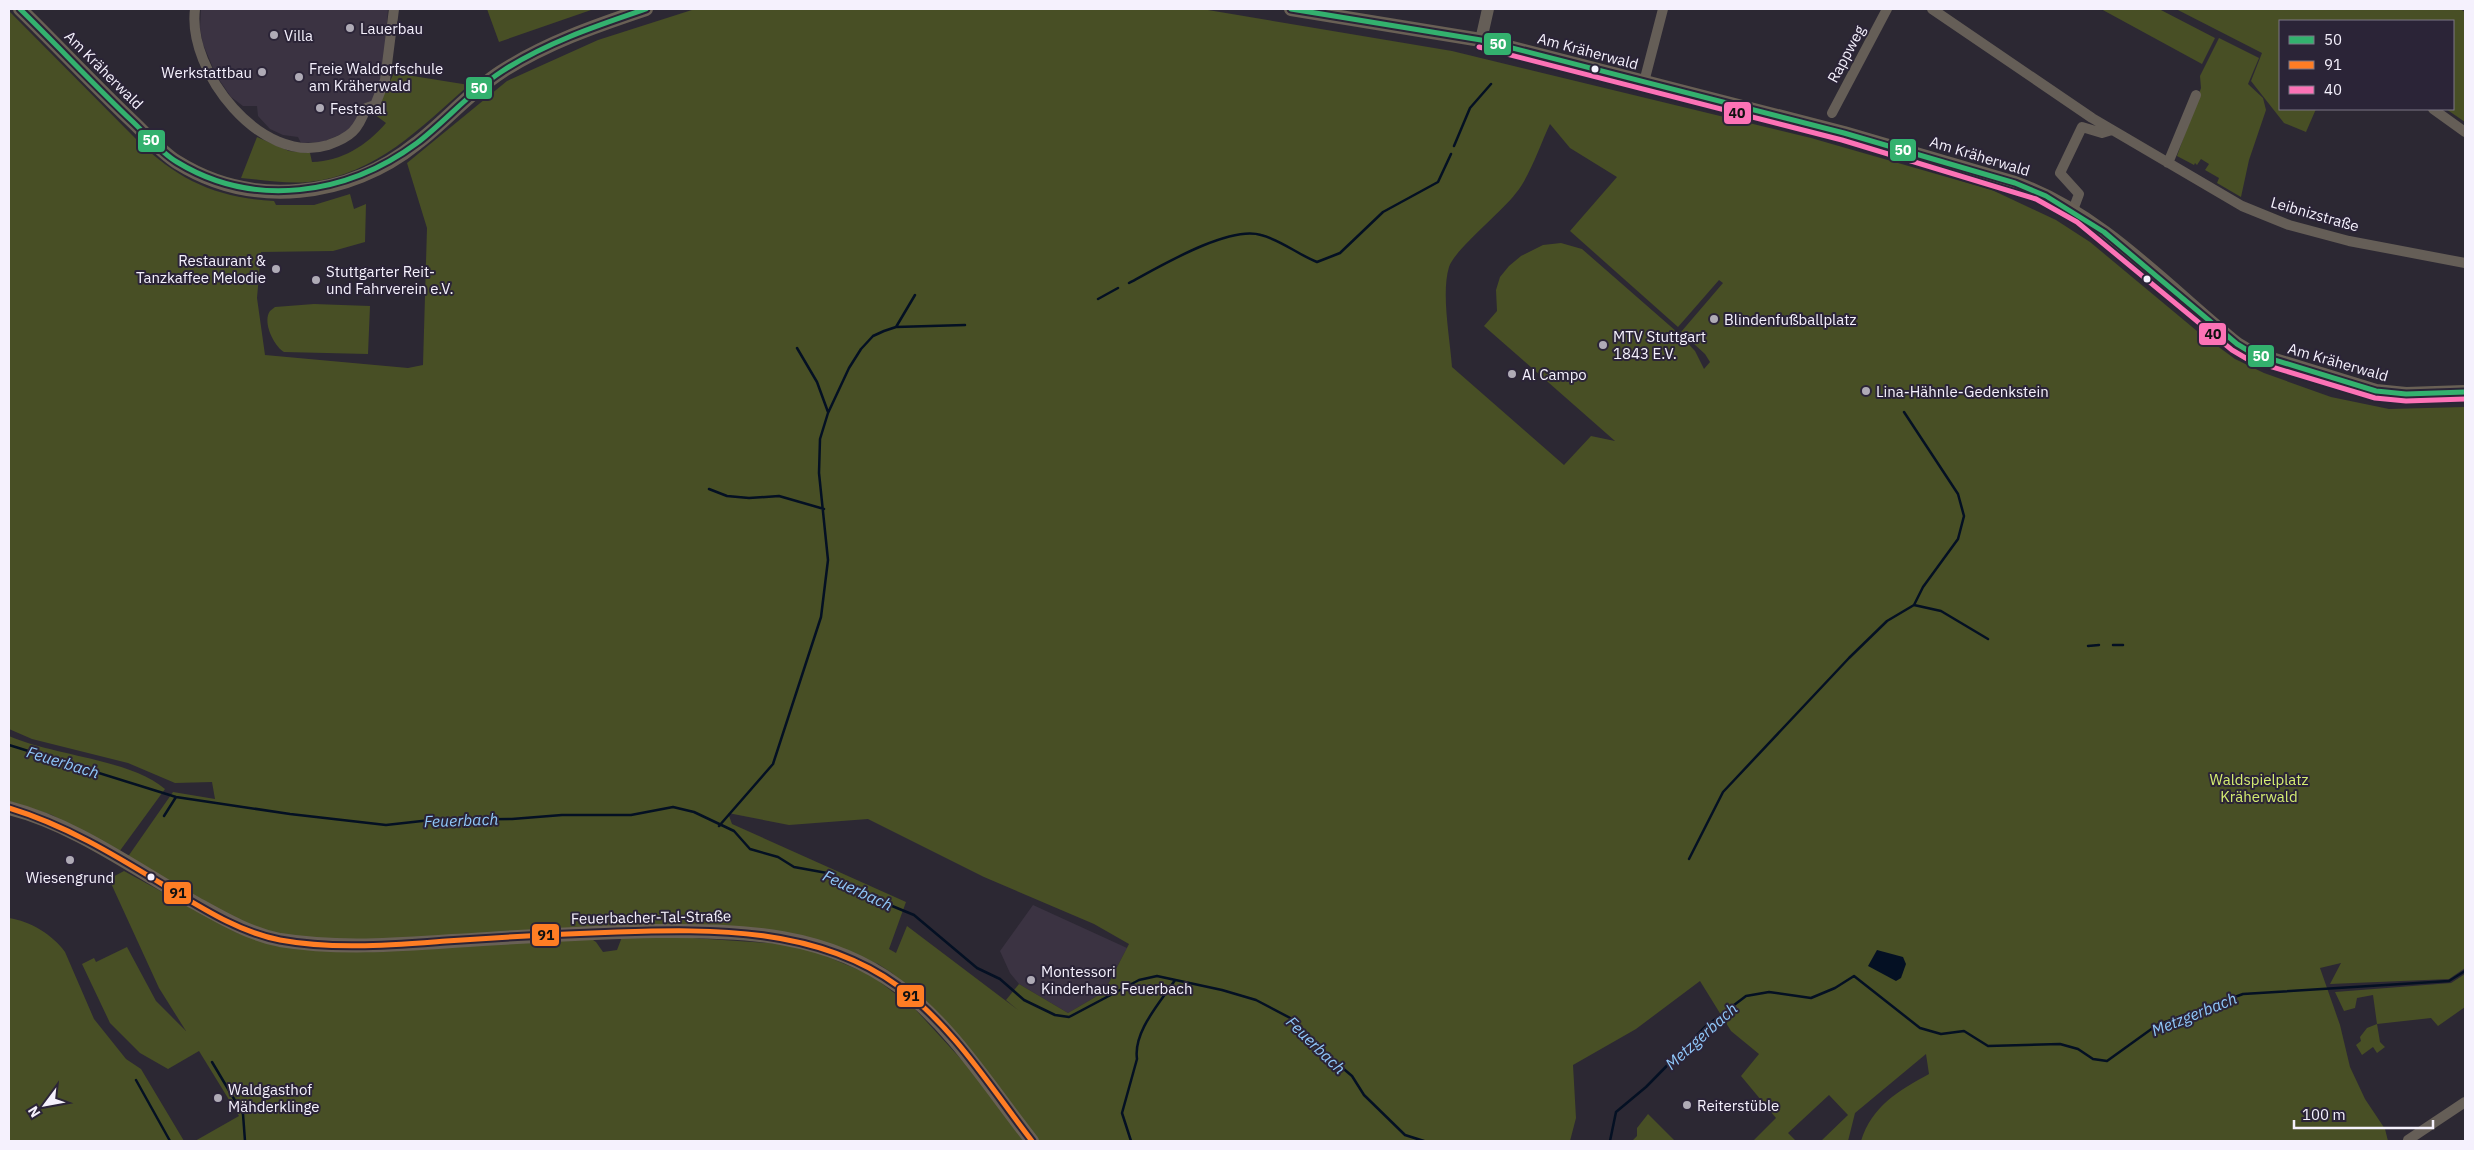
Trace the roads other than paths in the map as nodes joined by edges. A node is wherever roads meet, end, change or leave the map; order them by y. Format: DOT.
graph roads {
  1 [pos="20,9"];
  2 [pos="195,9"];
  3 [pos="394,9"];
  4 [pos="646,9"];
  5 [pos="1291,9"];
  6 [pos="1488,9"];
  7 [pos="1663,9"];
  8 [pos="1887,9"];
  9 [pos="1932,9"];
  10 [pos="1481,40"];
  11 [pos="1644,82"];
  12 [pos="2196,95"];
  13 [pos="2434,110"];
  14 [pos="1832,113"];
  15 [pos="2112,130"];
  16 [pos="2465,132"];
  17 [pos="2168,163"];
  18 [pos="2073,210"];
  19 [pos="2465,263"];
  20 [pos="2465,392"];
  21 [pos="9,808"];
  22 [pos="2465,1102"];
  23 [pos="2408,1140"];
  24 [pos="1032,1141"];
  1 -- 4 [label="main road, Am Kräherwald"];
  2 -- 3 [label="street"];
  5 -- 10 [label="main road, Am Kräherwald"];
  6 -- 10 [label="street"];
  7 -- 11 [label="street"];
  8 -- 14 [label="street, Rappweg"];
  9 -- 15 [label="street, Leibnizstraße"];
  10 -- 11 [label="main road, Am Kräherwald"];
  11 -- 18 [label="main road, Am Kräherwald"];
  12 -- 17 [label="street"];
  13 -- 16 [label="street"];
  15 -- 17 [label="street, Leibnizstraße"];
  15 -- 18 [label="street"];
  17 -- 19 [label="street, Leibnizstraße"];
  18 -- 20 [label="main road, Am Kräherwald"];
  21 -- 24 [label="main road, Feuerbacher-Tal-Straße"];
  22 -- 23 [label="street"];
}
